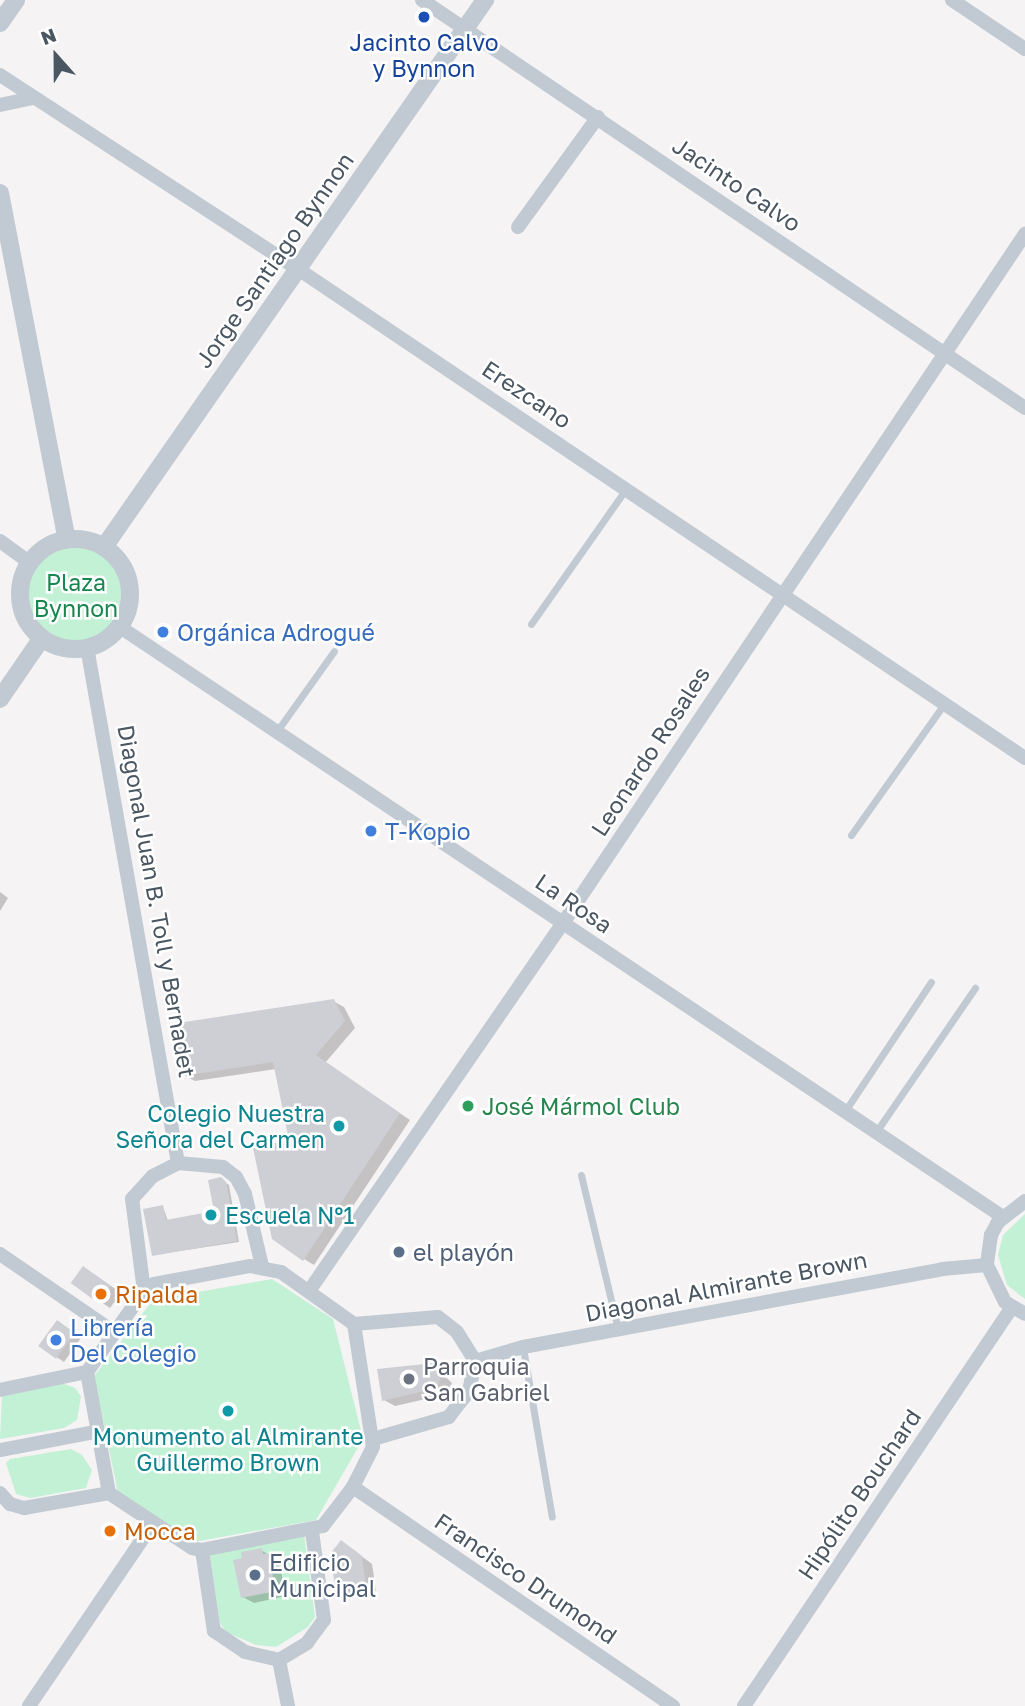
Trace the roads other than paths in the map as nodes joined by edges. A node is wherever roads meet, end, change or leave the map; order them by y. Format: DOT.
graph roads {
  1 [pos="16,0"];
  2 [pos="422,0"];
  3 [pos="485,0"];
  4 [pos="952,0"];
  5 [pos="0,23"];
  6 [pos="466,27"];
  7 [pos="1025,49"];
  8 [pos="0,75"];
  9 [pos="34,98"];
  10 [pos="0,105"];
  11 [pos="598,117"];
  12 [pos="0,193"];
  13 [pos="518,228"];
  14 [pos="1025,234"];
  15 [pos="1020,254"];
  16 [pos="298,269"];
  17 [pos="943,351"];
  18 [pos="1025,408"];
  19 [pos="627,488"];
  20 [pos="67,540"];
  21 [pos="0,541"];
  22 [pos="104,547"];
  23 [pos="30,563"];
  24 [pos="782,592"];
  25 [pos="531,624"];
  26 [pos="120,627"];
  27 [pos="42,638"];
  28 [pos="87,647"];
  29 [pos="334,651"];
  30 [pos="0,699"];
  31 [pos="945,703"];
  32 [pos="276,731"];
  33 [pos="1025,758"];
  34 [pos="851,835"];
  35 [pos="563,923"];
  36 [pos="931,982"];
  37 [pos="975,988"];
  38 [pos="845,1111"];
  39 [pos="876,1132"];
  40 [pos="178,1163"];
  41 [pos="581,1175"];
  42 [pos="1025,1201"];
  43 [pos="1003,1217"];
  44 [pos="0,1254"];
  45 [pos="987,1265"];
  46 [pos="262,1266"];
  47 [pos="145,1291"];
  48 [pos="309,1291"];
  49 [pos="1019,1310"];
  50 [pos="354,1324"];
  51 [pos="618,1330"];
  52 [pos="114,1332"];
  53 [pos="523,1347"];
  54 [pos="475,1362"];
  55 [pos="86,1372"];
  56 [pos="0,1390"];
  57 [pos="95,1432"];
  58 [pos="373,1439"];
  59 [pos="0,1450"];
  60 [pos="352,1487"];
  61 [pos="0,1493"];
  62 [pos="109,1493"];
  63 [pos="552,1517"];
  64 [pos="152,1525"];
  65 [pos="312,1531"];
  66 [pos="202,1550"];
  67 [pos="279,1660"];
  68 [pos="29,1706"];
  69 [pos="288,1706"];
  70 [pos="673,1706"];
  71 [pos="744,1706"];
  1 -- 5 [label="street"];
  2 -- 6 [label="street, Jacinto Calvo"];
  3 -- 6 [label="street, Jorge Santiago Bynnon"];
  4 -- 7 [label="street"];
  6 -- 11 [label="street, Jacinto Calvo"];
  6 -- 16 [label="street, Jorge Santiago Bynnon"];
  8 -- 9 [label="street, Erezcano"];
  9 -- 10 [label="street"];
  9 -- 16 [label="street, Erezcano"];
  11 -- 13 [label="street"];
  11 -- 17 [label="street, Jacinto Calvo"];
  12 -- 20 [label="street"];
  14 -- 15 [label="street, Leonardo Rosales"];
  15 -- 17 [label="street, Leonardo Rosales"];
  16 -- 19 [label="street, Erezcano"];
  16 -- 22 [label="street, Jorge Santiago Bynnon"];
  17 -- 18 [label="street, Jacinto Calvo"];
  17 -- 24 [label="street, Leonardo Rosales"];
  19 -- 24 [label="street, Erezcano"];
  19 -- 25 [label="lane"];
  20 -- 22 [label="street"];
  20 -- 23 [label="street"];
  21 -- 23 [label="street"];
  22 -- 26 [label="street"];
  23 -- 27 [label="street"];
  24 -- 31 [label="street, Erezcano"];
  24 -- 35 [label="street, Leonardo Rosales"];
  26 -- 28 [label="street"];
  26 -- 32 [label="street, La Rosa"];
  27 -- 28 [label="street"];
  27 -- 30 [label="street"];
  28 -- 40 [label="street, Diagonal Juan B. Toll y Bernadet"];
  29 -- 32 [label="lane"];
  31 -- 33 [label="street, Erezcano"];
  31 -- 34 [label="lane"];
  32 -- 35 [label="street, La Rosa"];
  35 -- 38 [label="street, La Rosa"];
  35 -- 48 [label="street, Leonardo Rosales"];
  36 -- 38 [label="lane"];
  37 -- 39 [label="lane"];
  38 -- 39 [label="street, La Rosa"];
  39 -- 43 [label="street, La Rosa"];
  40 -- 46 [label="street"];
  40 -- 47 [label="street"];
  41 -- 51 [label="lane"];
  42 -- 43 [label="street"];
  43 -- 45 [label="street"];
  44 -- 52 [label="street"];
  45 -- 49 [label="street"];
  45 -- 51 [label="street, Diagonal Almirante Brown"];
  46 -- 47 [label="street"];
  46 -- 48 [label="street"];
  47 -- 52 [label="street"];
  48 -- 50 [label="street"];
  49 -- 71 [label="street, Hipólito Bouchard"];
  50 -- 54 [label="street"];
  50 -- 58 [label="street"];
  51 -- 53 [label="street, Diagonal Almirante Brown"];
  52 -- 55 [label="street"];
  53 -- 54 [label="street, Diagonal Almirante Brown"];
  53 -- 63 [label="lane"];
  54 -- 58 [label="street"];
  55 -- 56 [label="street"];
  55 -- 57 [label="street"];
  57 -- 59 [label="street"];
  57 -- 62 [label="street"];
  58 -- 60 [label="street"];
  60 -- 65 [label="street"];
  60 -- 70 [label="street, Francisco Drumond"];
  61 -- 62 [label="street"];
  62 -- 64 [label="street"];
  64 -- 66 [label="street"];
  64 -- 68 [label="street"];
  65 -- 66 [label="street"];
  65 -- 67 [label="street"];
  66 -- 67 [label="street"];
  67 -- 69 [label="street"];
}
